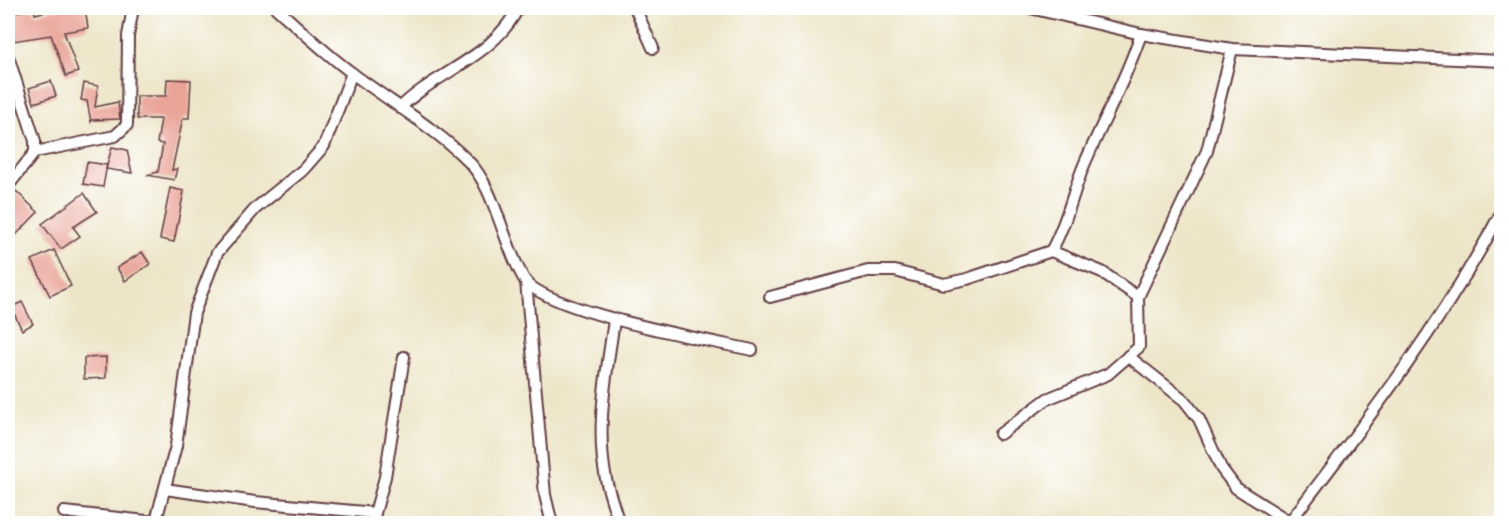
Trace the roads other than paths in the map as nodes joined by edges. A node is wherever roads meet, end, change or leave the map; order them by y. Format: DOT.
graph roads {
  1 [pos="133,8"];
  2 [pos="276,8"];
  3 [pos="518,8"];
  4 [pos="635,8"];
  5 [pos="1030,8"];
  6 [pos="1141,34"];
  7 [pos="652,48"];
  8 [pos="1232,50"];
  9 [pos="8,56"];
  10 [pos="1502,61"];
  11 [pos="352,73"];
  12 [pos="400,108"];
  13 [pos="35,152"];
  14 [pos="8,186"];
  15 [pos="1502,211"];
  16 [pos="1052,251"];
  17 [pos="526,281"];
  18 [pos="770,297"];
  19 [pos="1138,297"];
  20 [pos="614,320"];
  21 [pos="752,350"];
  22 [pos="1128,356"];
  23 [pos="404,357"];
  24 [pos="1000,434"];
  25 [pos="165,489"];
  26 [pos="64,512"];
  27 [pos="374,518"];
  28 [pos="155,523"];
  29 [pos="1289,523"];
  30 [pos="552,524"];
  31 [pos="619,524"];
  1 -- 13 [label="street"];
  2 -- 11 [label="street"];
  3 -- 12 [label="street"];
  4 -- 7 [label="street"];
  5 -- 6 [label="street"];
  6 -- 8 [label="street"];
  6 -- 16 [label="street"];
  8 -- 10 [label="street"];
  8 -- 19 [label="street"];
  9 -- 13 [label="street"];
  11 -- 12 [label="street"];
  11 -- 25 [label="street"];
  12 -- 17 [label="street"];
  13 -- 14 [label="street"];
  15 -- 29 [label="street"];
  16 -- 18 [label="street"];
  16 -- 19 [label="street"];
  17 -- 20 [label="street"];
  17 -- 30 [label="street"];
  19 -- 22 [label="street"];
  20 -- 21 [label="street"];
  20 -- 31 [label="street"];
  22 -- 24 [label="street"];
  22 -- 29 [label="street"];
  23 -- 27 [label="street"];
  25 -- 27 [label="street"];
  25 -- 28 [label="street"];
  26 -- 28 [label="street"];
}
